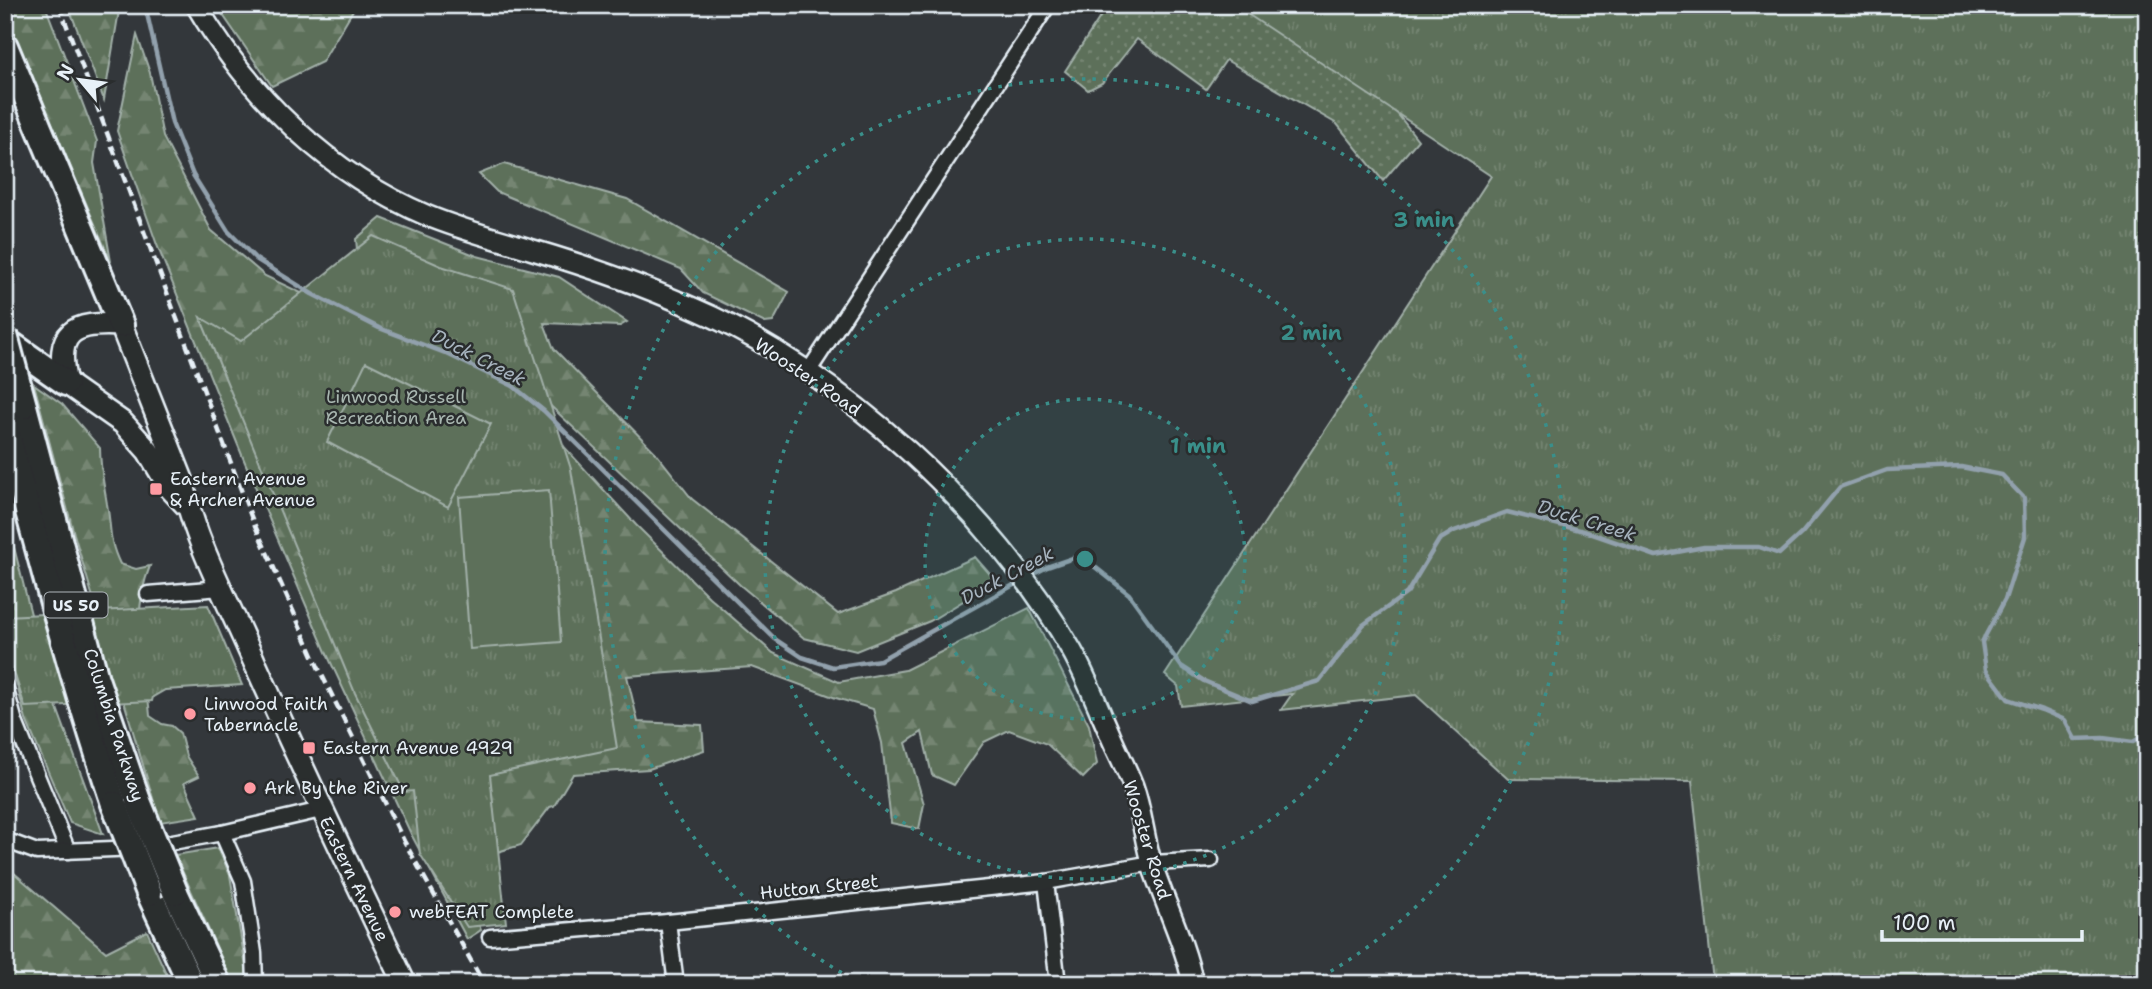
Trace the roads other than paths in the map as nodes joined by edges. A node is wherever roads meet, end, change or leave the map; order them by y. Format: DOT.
graph roads {
  1 [pos="196,5"];
  2 [pos="1048,5"];
  3 [pos="5,46"];
  4 [pos="121,325"];
  5 [pos="5,337"];
  6 [pos="808,372"];
  7 [pos="66,383"];
  8 [pos="5,425"];
  9 [pos="187,505"];
  10 [pos="221,587"];
  11 [pos="148,594"];
  12 [pos="5,687"];
  13 [pos="126,802"];
  14 [pos="321,810"];
  15 [pos="222,833"];
  16 [pos="5,841"];
  17 [pos="68,851"];
  18 [pos="1211,860"];
  19 [pos="1152,863"];
  20 [pos="1046,882"];
  21 [pos="668,922"];
  22 [pos="490,937"];
  23 [pos="1194,982"];
  24 [pos="191,984"];
  25 [pos="218,984"];
  26 [pos="255,984"];
  27 [pos="405,984"];
  28 [pos="676,984"];
  29 [pos="1059,984"];
  1 -- 6 [label="street, Wooster Road"];
  2 -- 6 [label="street"];
  3 -- 4 [label="highway"];
  4 -- 7 [label="main road"];
  4 -- 9 [label="main road"];
  5 -- 7 [label="highway"];
  5 -- 13 [label="highway, Columbia Parkway / US 50, bridge"];
  6 -- 19 [label="street, Wooster Road"];
  7 -- 9 [label="main road"];
  8 -- 13 [label="highway, Columbia Parkway / US 50"];
  9 -- 10 [label="main road, Eastern Avenue"];
  10 -- 11 [label="street"];
  10 -- 14 [label="main road, Eastern Avenue"];
  12 -- 17 [label="street"];
  13 -- 24 [label="highway, Columbia Parkway / US 50, bridge"];
  13 -- 25 [label="highway, Columbia Parkway / US 50, bridge"];
  14 -- 15 [label="street"];
  14 -- 27 [label="main road, Eastern Avenue"];
  15 -- 17 [label="street"];
  15 -- 26 [label="street"];
  16 -- 17 [label="street"];
  18 -- 19 [label="street, Hutton Street"];
  19 -- 20 [label="street, Hutton Street"];
  19 -- 23 [label="street, Wooster Road"];
  20 -- 21 [label="street, Hutton Street"];
  20 -- 29 [label="street"];
  21 -- 22 [label="street, Hutton Street"];
  21 -- 28 [label="street"];
}
